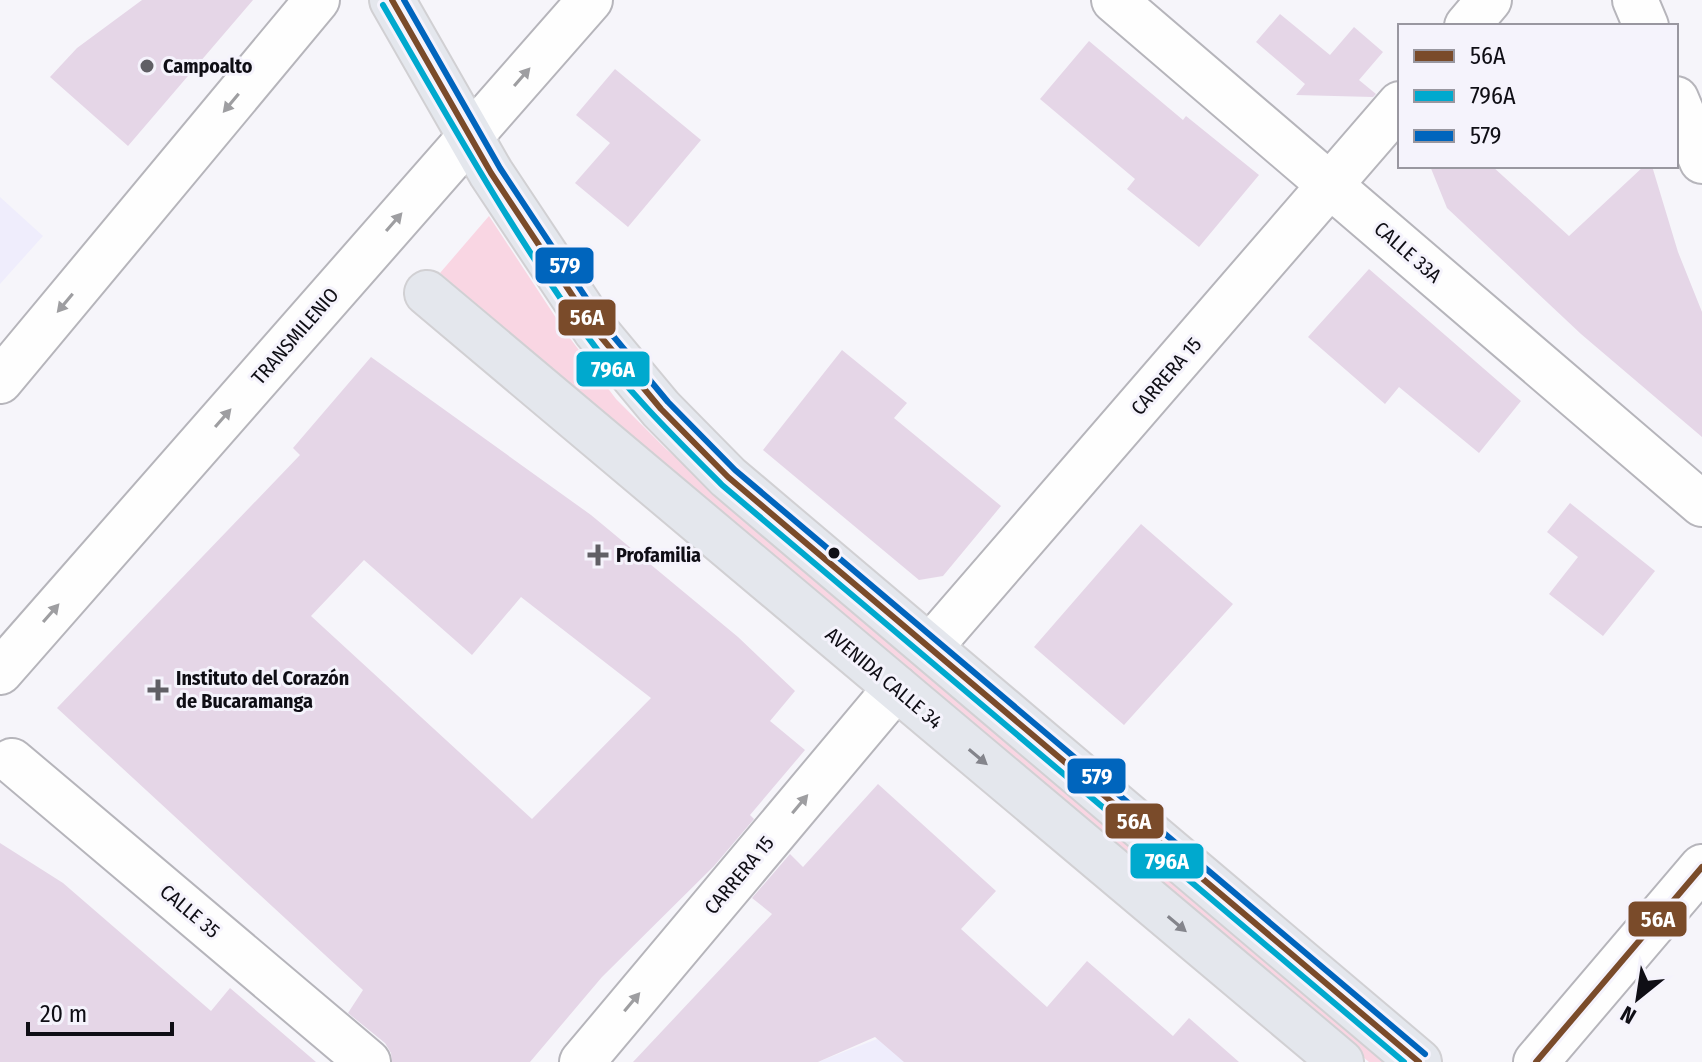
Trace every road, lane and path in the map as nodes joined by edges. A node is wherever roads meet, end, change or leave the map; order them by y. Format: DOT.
graph roads {
  1 [pos="317,0"];
  2 [pos="392,0"];
  3 [pos="590,0"];
  4 [pos="1114,0"];
  5 [pos="1489,0"];
  6 [pos="1635,0"];
  7 [pos="1469,24"];
  8 [pos="1645,24"];
  9 [pos="1678,104"];
  10 [pos="1398,106"];
  11 [pos="472,136"];
  12 [pos="1702,161"];
  13 [pos="1330,186"];
  14 [pos="427,293"];
  15 [pos="0,381"];
  16 [pos="1702,504"];
  17 [pos="930,647"];
  18 [pos="0,672"];
  19 [pos="896,688"];
  20 [pos="12,761"];
  21 [pos="1702,867"];
  22 [pos="368,1062"];
  23 [pos="582,1062"];
  24 [pos="1341,1062"];
  25 [pos="1419,1062"];
  26 [pos="1536,1062"];
  1 -- 15 [label="street, one-way"];
  2 -- 11 [label="main road"];
  11 -- 3 [label="street, TRANSMILENIO, one-way"];
  4 -- 13 [label="street, CALLE 33A"];
  5 -- 7 [label="street"];
  6 -- 8 [label="street"];
  9 -- 12 [label="street"];
  10 -- 13 [label="street, CARRERA 15"];
  11 -- 17 [label="main road"];
  18 -- 11 [label="street, TRANSMILENIO, one-way"];
  13 -- 16 [label="street, CALLE 33A"];
  13 -- 17 [label="street, CARRERA 15"];
  14 -- 19 [label="main road, AVENIDA CALLE 34"];
  17 -- 25 [label="main road"];
  23 -- 19 [label="street, CARRERA 15, one-way"];
  19 -- 24 [label="main road, AVENIDA CALLE 34, one-way"];
  20 -- 22 [label="street, CALLE 35"];
  21 -- 26 [label="street"];
}
